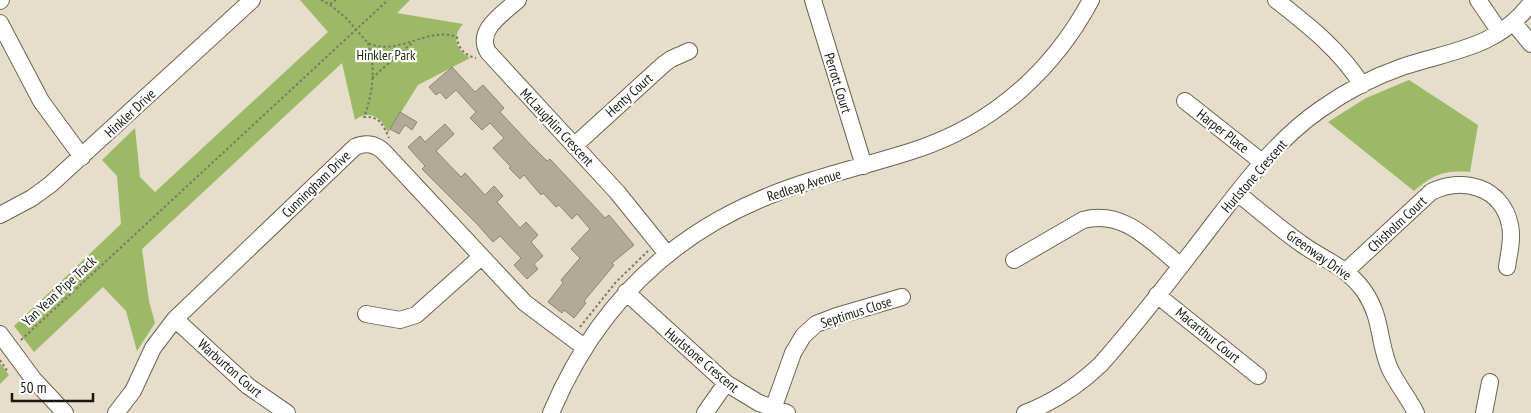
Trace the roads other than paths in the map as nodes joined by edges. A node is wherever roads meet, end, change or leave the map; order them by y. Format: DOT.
graph roads {
  1 [pos="252,0"];
  2 [pos="518,0"];
  3 [pos="813,0"];
  4 [pos="1091,0"];
  5 [pos="1276,0"];
  6 [pos="1478,0"];
  7 [pos="1531,2"];
  8 [pos="1513,22"];
  9 [pos="0,23"];
  10 [pos="1500,32"];
  11 [pos="1531,44"];
  12 [pos="689,51"];
  13 [pos="1362,85"];
  14 [pos="1184,101"];
  15 [pos="574,146"];
  16 [pos="85,154"];
  17 [pos="1262,162"];
  18 [pos="864,166"];
  19 [pos="1237,193"];
  20 [pos="0,215"];
  21 [pos="667,254"];
  22 [pos="481,257"];
  23 [pos="1014,260"];
  24 [pos="1181,266"];
  25 [pos="1507,267"];
  26 [pos="1346,271"];
  27 [pos="626,292"];
  28 [pos="1157,295"];
  29 [pos="902,297"];
  30 [pos="366,314"];
  31 [pos="176,319"];
  32 [pos="0,334"];
  33 [pos="584,347"];
  34 [pos="1258,376"];
  35 [pos="1490,382"];
  36 [pos="726,383"];
  37 [pos="780,411"];
  38 [pos="1030,412"];
  39 [pos="65,413"];
  40 [pos="116,413"];
  41 [pos="287,413"];
  42 [pos="551,413"];
  43 [pos="706,413"];
  44 [pos="1416,413"];
  45 [pos="1484,413"];
  1 -- 16 [label="street, Hinkler Drive"];
  2 -- 15 [label="street, McLaughlin Crescent"];
  3 -- 18 [label="street, Perrott Court"];
  4 -- 18 [label="street, Redleap Avenue"];
  5 -- 13 [label="street"];
  6 -- 10 [label="street"];
  7 -- 8 [label="street, Hurlstone Crescent"];
  8 -- 10 [label="street, Hurlstone Crescent"];
  8 -- 11 [label="street"];
  9 -- 16 [label="street"];
  10 -- 13 [label="street, Hurlstone Crescent"];
  12 -- 15 [label="street, Henty Court"];
  13 -- 17 [label="street, Hurlstone Crescent"];
  14 -- 17 [label="street, Harper Place"];
  15 -- 21 [label="street, McLaughlin Crescent"];
  16 -- 20 [label="street, Hinkler Drive"];
  17 -- 19 [label="street, Hurlstone Crescent"];
  18 -- 21 [label="street, Redleap Avenue"];
  19 -- 24 [label="street, Hurlstone Crescent"];
  19 -- 26 [label="street, Greenway Drive"];
  21 -- 27 [label="street, Redleap Avenue"];
  22 -- 30 [label="street"];
  22 -- 31 [label="street, Cunningham Drive"];
  22 -- 33 [label="street, Cunningham Drive"];
  23 -- 24 [label="street"];
  24 -- 28 [label="street, Hurlstone Crescent"];
  25 -- 26 [label="street, Chisholm Court"];
  26 -- 44 [label="street, Greenway Drive"];
  27 -- 33 [label="street, Redleap Avenue"];
  27 -- 36 [label="street, Hurlstone Crescent"];
  28 -- 34 [label="street, Macarthur Court"];
  28 -- 38 [label="street, Hurlstone Crescent"];
  29 -- 37 [label="street, Septimus Close"];
  31 -- 40 [label="street, Cunningham Drive"];
  31 -- 41 [label="street, Warburton Court"];
  32 -- 39 [label="street"];
  33 -- 42 [label="street, Redleap Avenue"];
  35 -- 45 [label="street"];
  36 -- 37 [label="street, Hurlstone Crescent"];
  36 -- 43 [label="street"];
}
